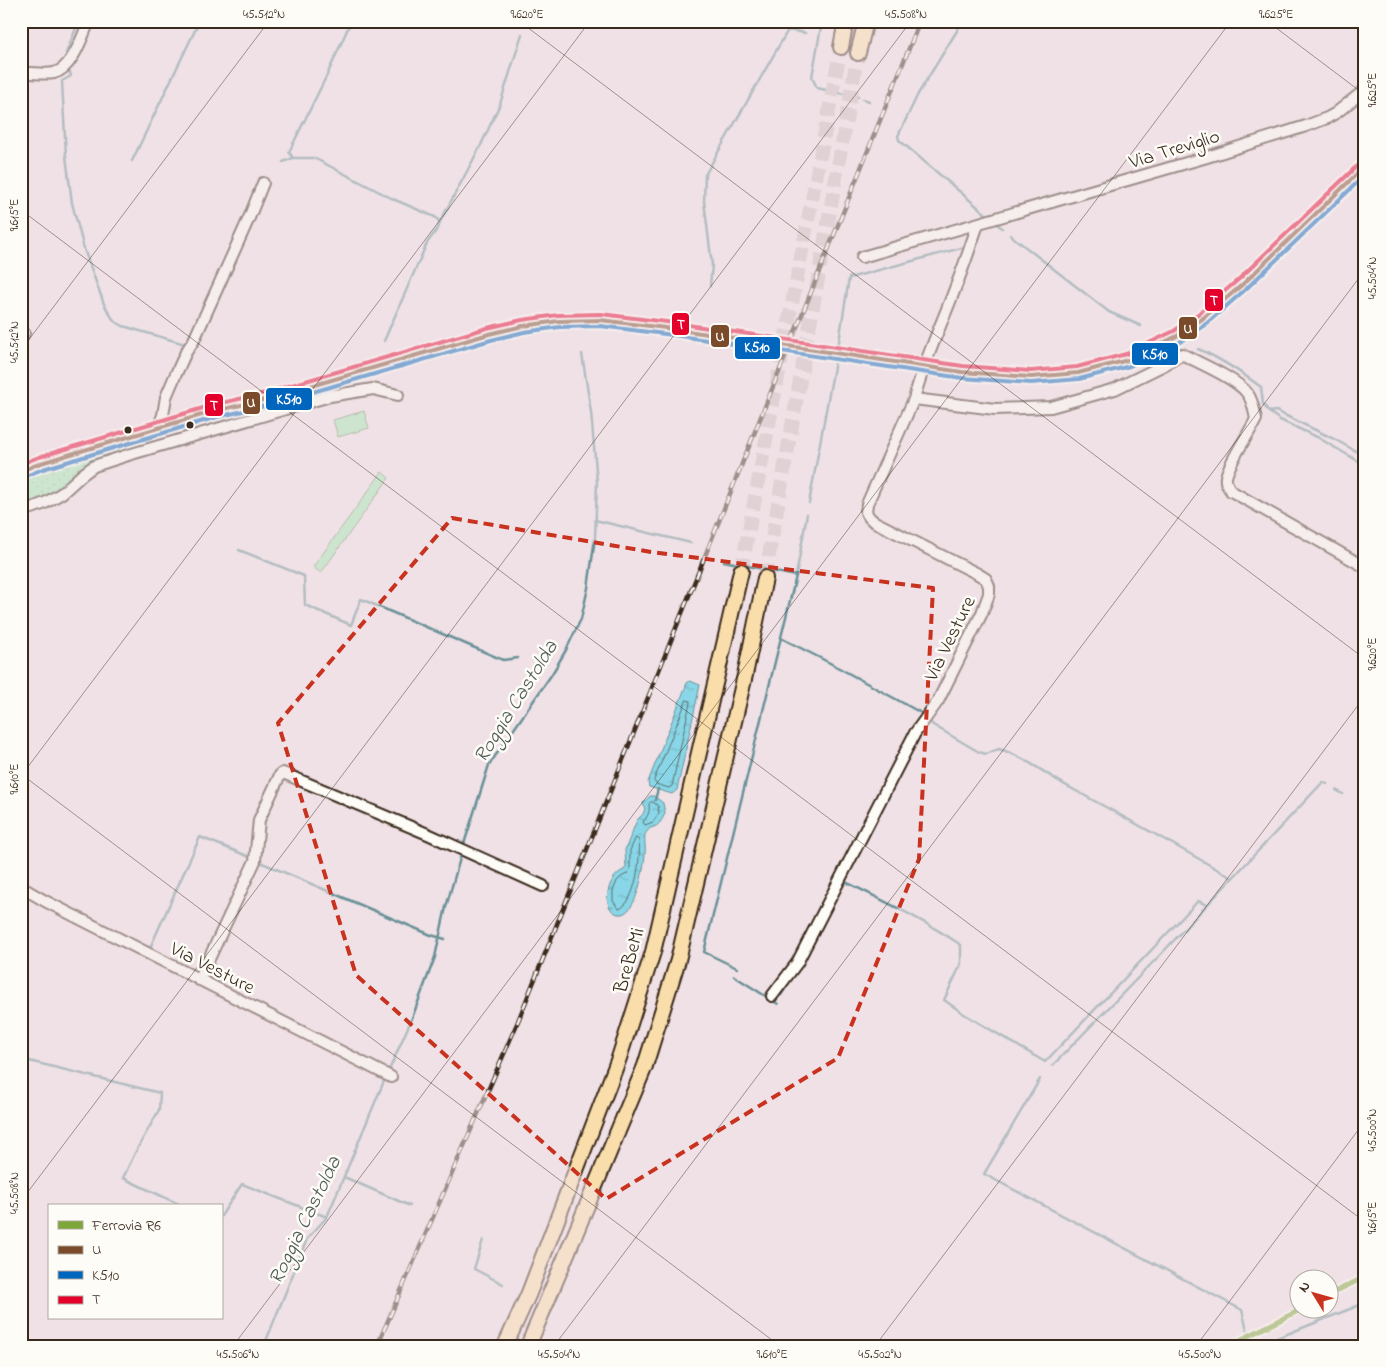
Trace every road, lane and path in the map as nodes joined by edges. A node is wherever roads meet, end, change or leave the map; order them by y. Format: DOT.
graph roads {
  1 [pos="89,21"];
  2 [pos="846,21"];
  3 [pos="866,21"];
  4 [pos="840,48"];
  5 [pos="858,53"];
  6 [pos="21,73"];
  7 [pos="1365,90"];
  8 [pos="1365,166"];
  9 [pos="263,184"];
  10 [pos="981,223"];
  11 [pos="862,257"];
  12 [pos="398,395"];
  13 [pos="914,399"];
  14 [pos="163,423"];
  15 [pos="41,463"];
  16 [pos="21,466"];
  17 [pos="21,471"];
  18 [pos="22,507"];
  19 [pos="1365,567"];
  20 [pos="741,570"];
  21 [pos="764,578"];
  22 [pos="21,886"];
  23 [pos="543,886"];
  24 [pos="199,980"];
  25 [pos="772,996"];
  26 [pos="391,1077"];
  27 [pos="505,1346"];
  28 [pos="528,1346"];
  1 -- 6 [label="street"];
  2 -- 4 [label="highway"];
  3 -- 5 [label="highway"];
  7 -- 10 [label="street, Via Treviglio"];
  8 -- 14 [label="main road, bridge"];
  9 -- 14 [label="street"];
  10 -- 11 [label="street, Via Treviglio"];
  10 -- 13 [label="street, Via Vesture"];
  12 -- 18 [label="street"];
  13 -- 19 [label="street"];
  13 -- 25 [label="street, Via Vesture"];
  14 -- 15 [label="main road"];
  15 -- 16 [label="main road"];
  15 -- 17 [label="main road"];
  20 -- 27 [label="highway, BreBeMi"];
  21 -- 28 [label="highway"];
  22 -- 24 [label="street, Via Vesture"];
  23 -- 24 [label="street"];
  24 -- 26 [label="street, Via Vesture"];
}
